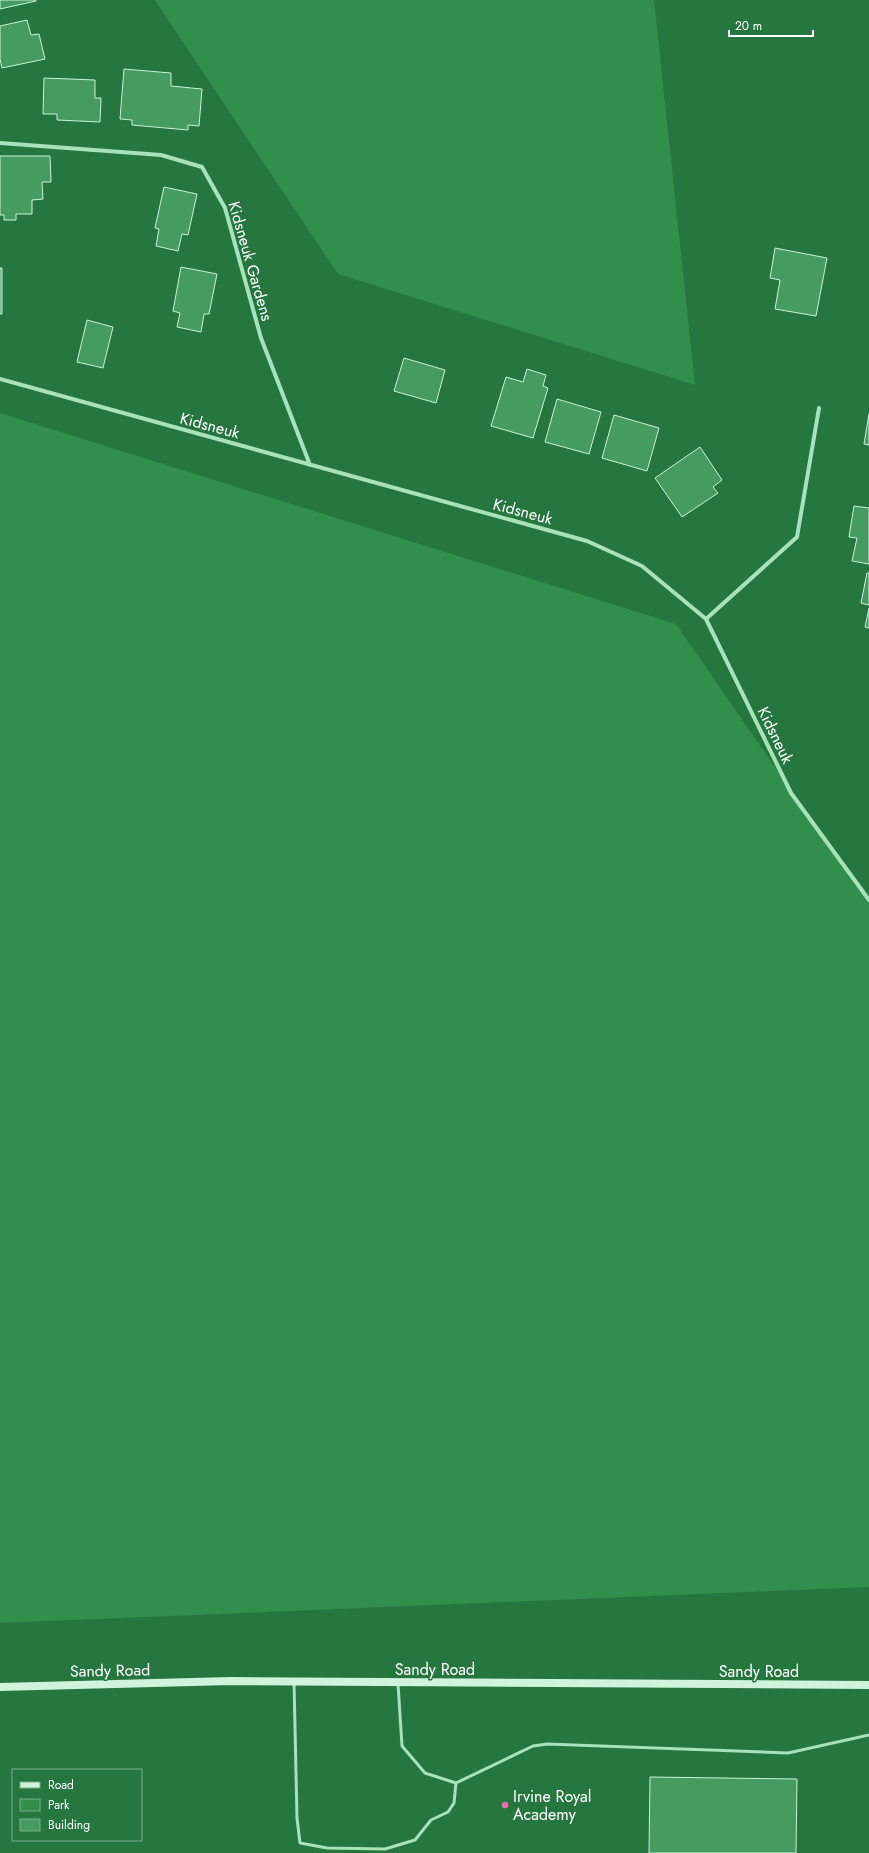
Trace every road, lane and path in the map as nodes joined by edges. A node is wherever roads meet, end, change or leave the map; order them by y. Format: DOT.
graph roads {
  1 [pos="0,143"];
  2 [pos="0,379"];
  3 [pos="819,408"];
  4 [pos="310,465"];
  5 [pos="706,619"];
  6 [pos="869,900"];
  7 [pos="294,1682"];
  8 [pos="398,1683"];
  9 [pos="869,1685"];
  10 [pos="0,1687"];
  11 [pos="869,1735"];
  12 [pos="456,1783"];
  1 -- 4 [label="street, Kidsneuk Gardens"];
  2 -- 4 [label="street, Kidsneuk"];
  3 -- 5 [label="street"];
  4 -- 5 [label="street, Kidsneuk"];
  5 -- 6 [label="street, Kidsneuk"];
  7 -- 8 [label="main road, Sandy Road"];
  7 -- 10 [label="main road, Sandy Road"];
  7 -- 12 [label="lane"];
  8 -- 9 [label="main road, Sandy Road"];
  8 -- 12 [label="lane"];
  11 -- 12 [label="lane"];
}
